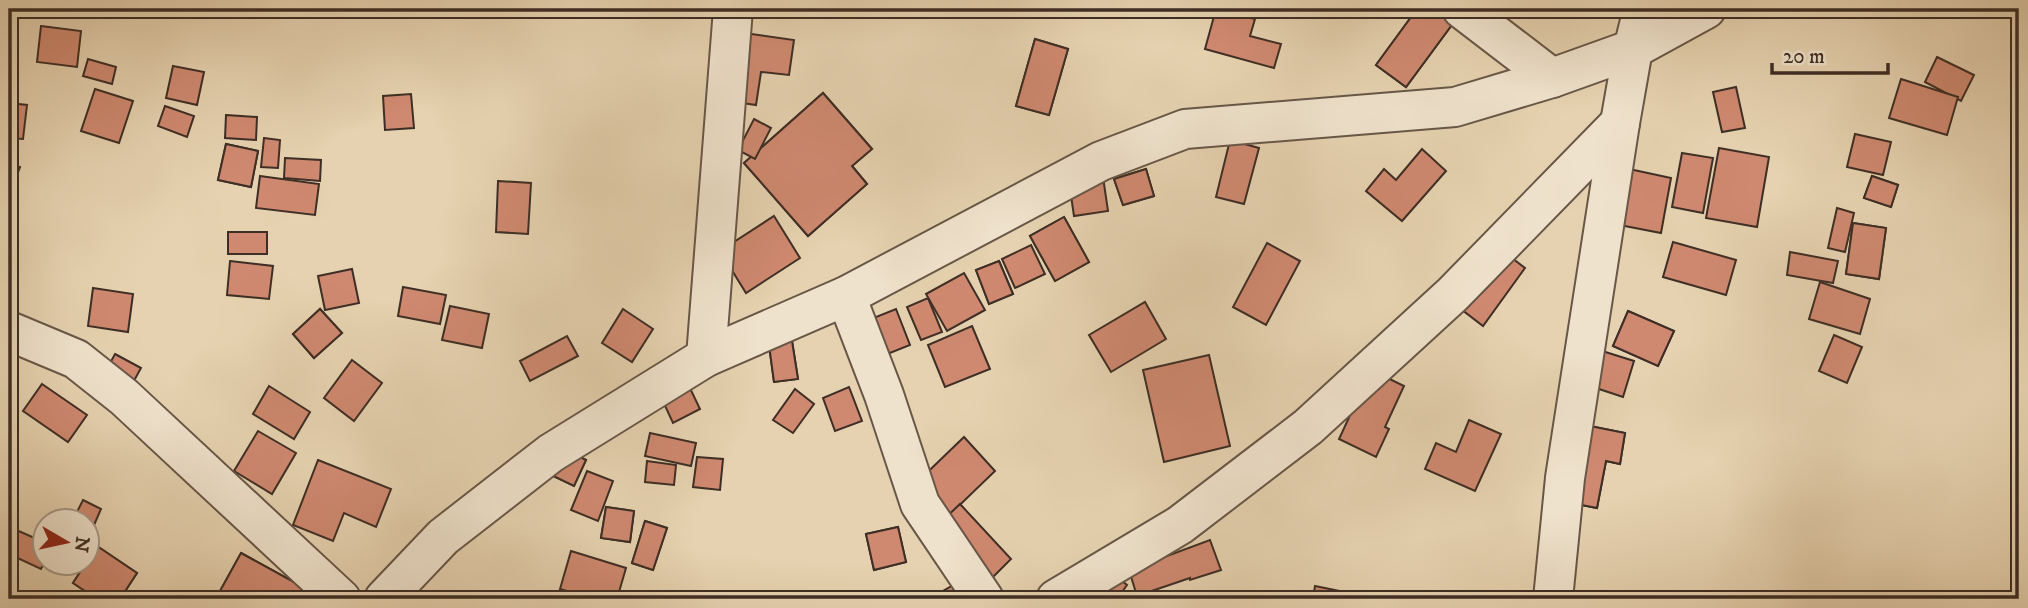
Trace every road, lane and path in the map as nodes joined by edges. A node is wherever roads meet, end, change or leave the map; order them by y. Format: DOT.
graph roads {
  1 [pos="733,9"];
  2 [pos="1462,9"];
  3 [pos="1643,9"];
  4 [pos="1706,9"];
  5 [pos="1633,49"];
  6 [pos="1552,78"];
  7 [pos="1620,123"];
  8 [pos="846,296"];
  9 [pos="9,331"];
  10 [pos="706,357"];
  11 [pos="341,599"];
  12 [pos="384,599"];
  13 [pos="984,599"];
  14 [pos="1056,599"];
  15 [pos="1553,599"];
  1 -- 10 [label="street"];
  2 -- 6 [label="street"];
  3 -- 5 [label="street"];
  4 -- 5 [label="street"];
  5 -- 6 [label="street"];
  5 -- 7 [label="street"];
  6 -- 8 [label="street"];
  7 -- 14 [label="street"];
  7 -- 15 [label="street"];
  8 -- 10 [label="street"];
  8 -- 13 [label="street"];
  9 -- 11 [label="street"];
  10 -- 12 [label="street"];
}
